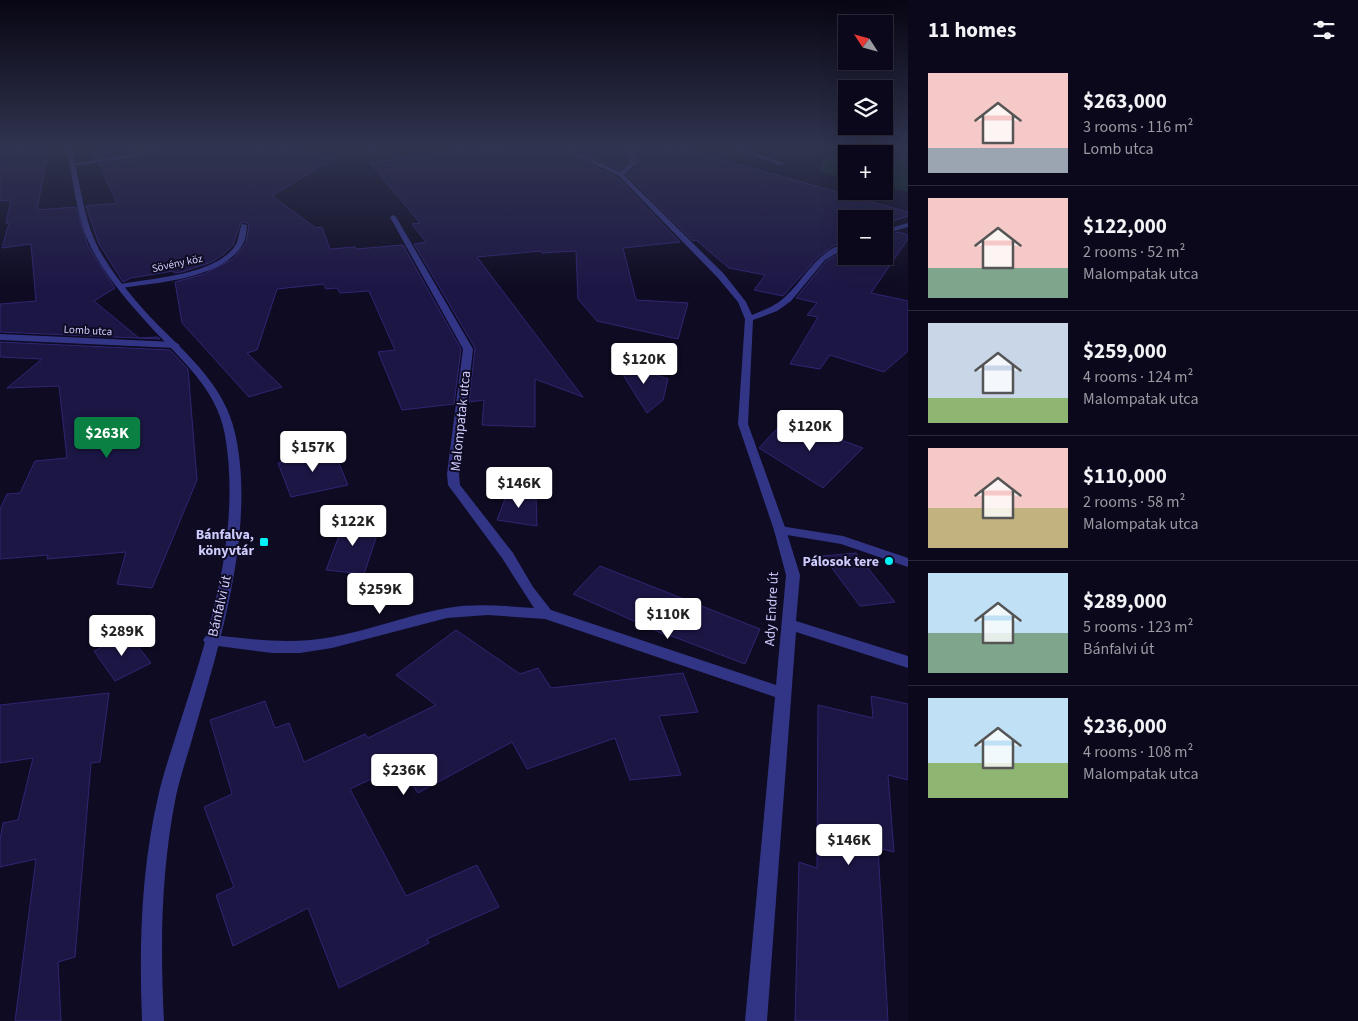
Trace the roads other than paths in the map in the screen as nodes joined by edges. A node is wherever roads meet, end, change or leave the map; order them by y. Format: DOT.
graph roads {
  1 [pos="79,194"];
  2 [pos="639,194"];
  3 [pos="394,217"];
  4 [pos="244,225"];
  5 [pos="908,225"];
  6 [pos="893,229"];
  7 [pos="838,249"];
  8 [pos="121,286"];
  9 [pos="749,319"];
  10 [pos="0,337"];
  11 [pos="175,345"];
  12 [pos="780,530"];
  13 [pos="908,563"];
  14 [pos="546,614"];
  15 [pos="788,624"];
  16 [pos="211,640"];
  17 [pos="908,662"];
  18 [pos="782,694"];
  19 [pos="153,1021"];
  20 [pos="756,1021"];
  1 -- 8 [label="street, Bánfalvi út"];
  2 -- 9 [label="street"];
  3 -- 14 [label="street, Malompatak utca"];
  4 -- 8 [label="street, Sövény köz"];
  5 -- 6 [label="street"];
  7 -- 9 [label="street"];
  8 -- 11 [label="street, Bánfalvi út"];
  9 -- 12 [label="street, Ady Endre út"];
  10 -- 11 [label="street, Lomb utca"];
  11 -- 16 [label="street, Bánfalvi út"];
  12 -- 13 [label="street"];
  12 -- 15 [label="street, Ady Endre út"];
  14 -- 16 [label="street"];
  14 -- 18 [label="street"];
  15 -- 17 [label="street"];
  15 -- 18 [label="street, Ady Endre út"];
  16 -- 19 [label="street, Bánfalvi út"];
  18 -- 20 [label="street, Ady Endre út"];
}
